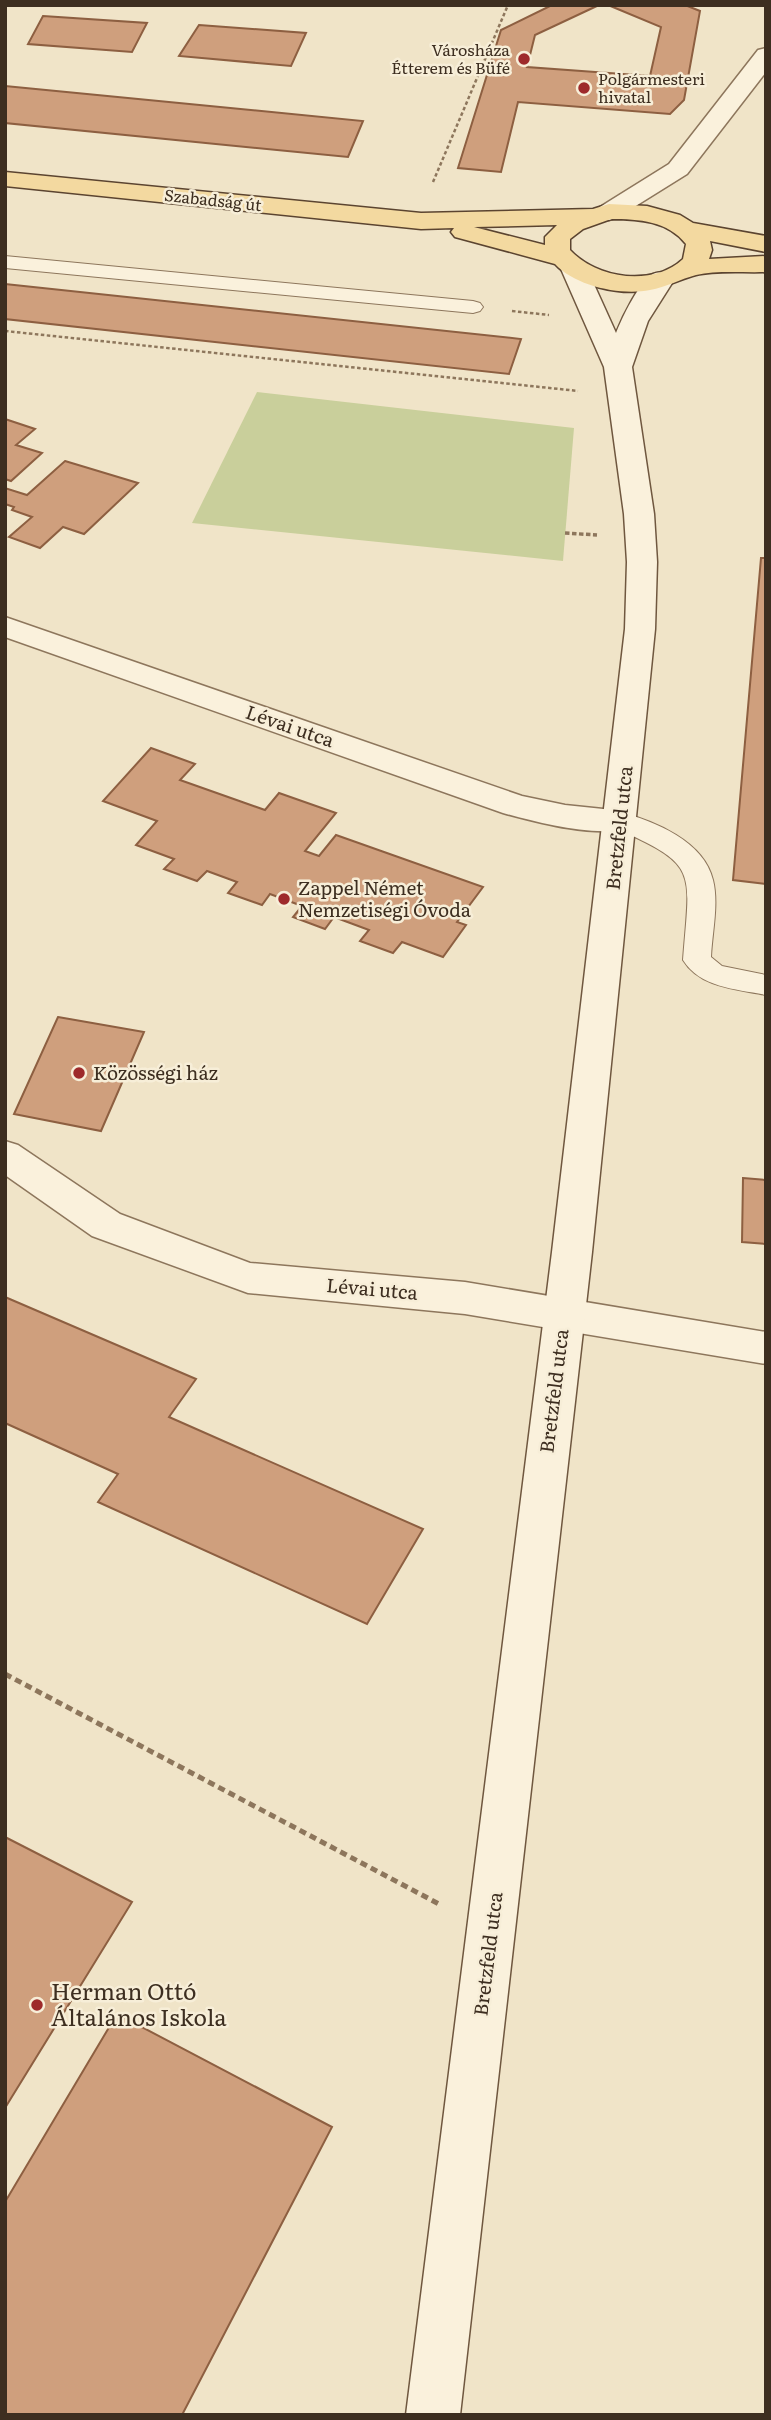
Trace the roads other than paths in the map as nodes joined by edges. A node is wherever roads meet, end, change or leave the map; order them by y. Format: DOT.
graph roads {
  1 [pos="766,55"];
  2 [pos="678,169"];
  3 [pos="5,179"];
  4 [pos="600,214"];
  5 [pos="662,217"];
  6 [pos="421,221"];
  7 [pos="687,229"];
  8 [pos="766,244"];
  9 [pos="5,262"];
  10 [pos="566,263"];
  11 [pos="766,264"];
  12 [pos="690,268"];
  13 [pos="661,280"];
  14 [pos="473,307"];
  15 [pos="618,367"];
  16 [pos="5,626"];
  17 [pos="620,820"];
  18 [pos="766,985"];
  19 [pos="5,1155"];
  20 [pos="563,1316"];
  21 [pos="766,1348"];
  22 [pos="433,2415"];
  1 -- 2 [label="main road"];
  2 -- 4 [label="main road"];
  2 -- 5 [label="main road"];
  3 -- 6 [label="main road, Szabadság út"];
  4 -- 5 [label="main road, Szabadság út"];
  4 -- 6 [label="main road, Szabadság út"];
  4 -- 10 [label="main road"];
  5 -- 7 [label="main road, Szabadság út"];
  6 -- 10 [label="main road, Szabadság út"];
  7 -- 8 [label="main road"];
  7 -- 12 [label="main road"];
  9 -- 14 [label="lane"];
  10 -- 13 [label="main road, Szabadság út"];
  10 -- 15 [label="main road, Bretzfeld utca"];
  11 -- 12 [label="main road"];
  12 -- 13 [label="main road, Szabadság út"];
  13 -- 15 [label="main road, Bretzfeld utca"];
  15 -- 17 [label="main road, Bretzfeld utca"];
  16 -- 17 [label="main road, Lévai utca"];
  17 -- 18 [label="lane"];
  17 -- 20 [label="main road, Bretzfeld utca"];
  19 -- 20 [label="main road, Lévai utca"];
  20 -- 21 [label="main road, Lévai utca"];
  20 -- 22 [label="main road, Bretzfeld utca"];
}
